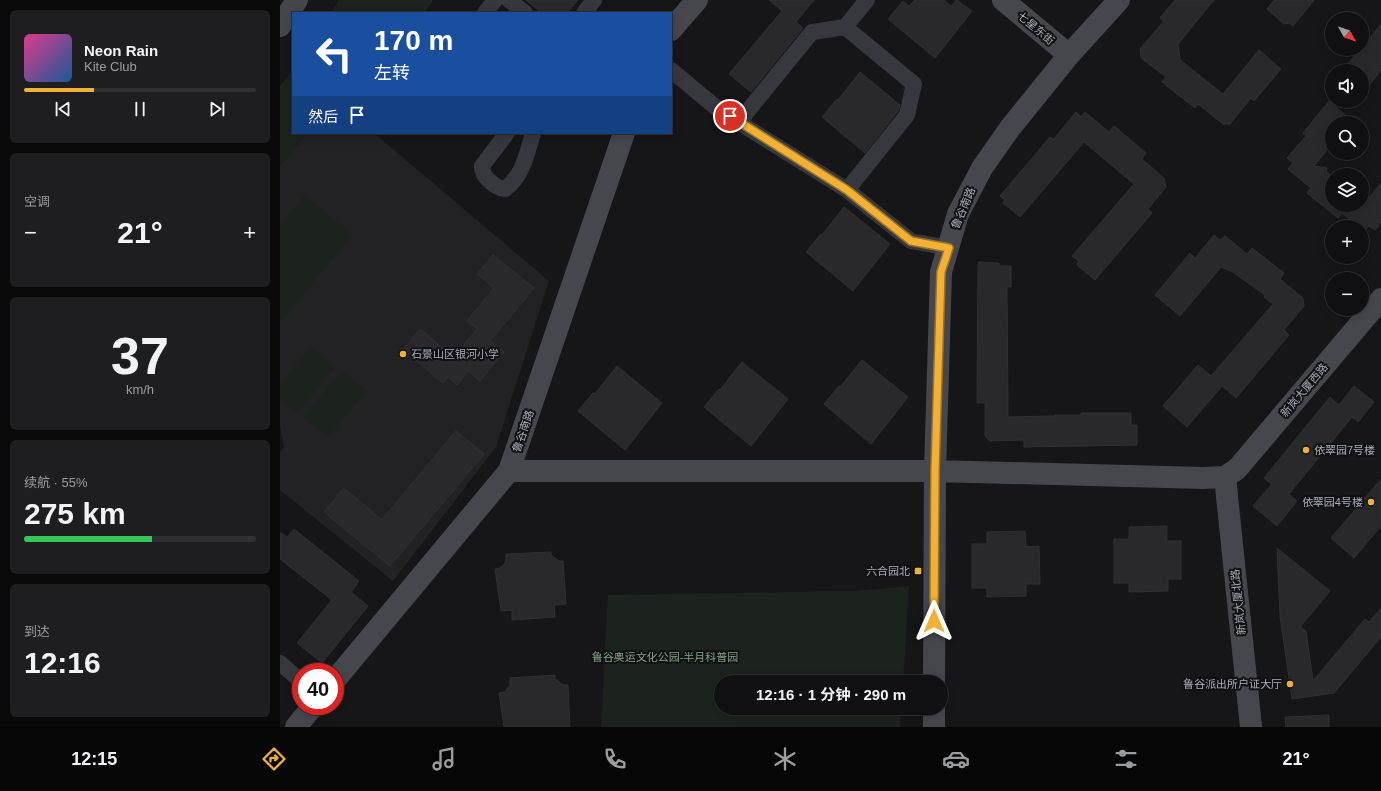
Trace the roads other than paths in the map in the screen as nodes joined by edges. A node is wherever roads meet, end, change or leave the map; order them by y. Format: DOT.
graph roads {
  1 [pos="297,0"];
  2 [pos="495,0"];
  3 [pos="509,0"];
  4 [pos="594,0"];
  5 [pos="697,0"];
  6 [pos="867,0"];
  7 [pos="1003,0"];
  8 [pos="1119,0"];
  9 [pos="486,12"];
  10 [pos="524,12"];
  11 [pos="585,12"];
  12 [pos="280,26"];
  13 [pos="845,27"];
  14 [pos="672,29"];
  15 [pos="1069,55"];
  16 [pos="672,71"];
  17 [pos="740,123"];
  18 [pos="506,134"];
  19 [pos="533,134"];
  20 [pos="624,134"];
  21 [pos="847,190"];
  22 [pos="949,248"];
  23 [pos="1381,299"];
  24 [pos="509,471"];
  25 [pos="935,471"];
  26 [pos="1225,477"];
  27 [pos="280,663"];
  28 [pos="344,669"];
  29 [pos="292,673"];
  30 [pos="934,675"];
  31 [pos="306,715"];
  32 [pos="934,715"];
  33 [pos="296,727"];
  34 [pos="934,727"];
  35 [pos="1251,727"];
  1 -- 12 [label="street"];
  2 -- 9 [label="street"];
  3 -- 10 [label="street"];
  4 -- 11 [label="street"];
  5 -- 14 [label="street"];
  6 -- 13 [label="street"];
  7 -- 15 [label="street, 七星东街"];
  8 -- 15 [label="street, 鲁谷南路"];
  13 -- 17 [label="street"];
  13 -- 21 [label="street"];
  15 -- 22 [label="street, 鲁谷南路"];
  16 -- 17 [label="street"];
  17 -- 21 [label="street"];
  18 -- 19 [label="street"];
  20 -- 24 [label="street, 鲁谷南路"];
  21 -- 22 [label="street"];
  22 -- 25 [label="street, 鲁谷南路"];
  23 -- 26 [label="street, 新岚大厦西路"];
  24 -- 25 [label="street"];
  24 -- 28 [label="street, 鲁谷南路"];
  25 -- 26 [label="street"];
  25 -- 30 [label="street, 鲁谷南路"];
  26 -- 35 [label="street, 新岚大厦北路"];
  27 -- 29 [label="street"];
  31 -- 33 [label="street"];
  32 -- 34 [label="street"];
}
